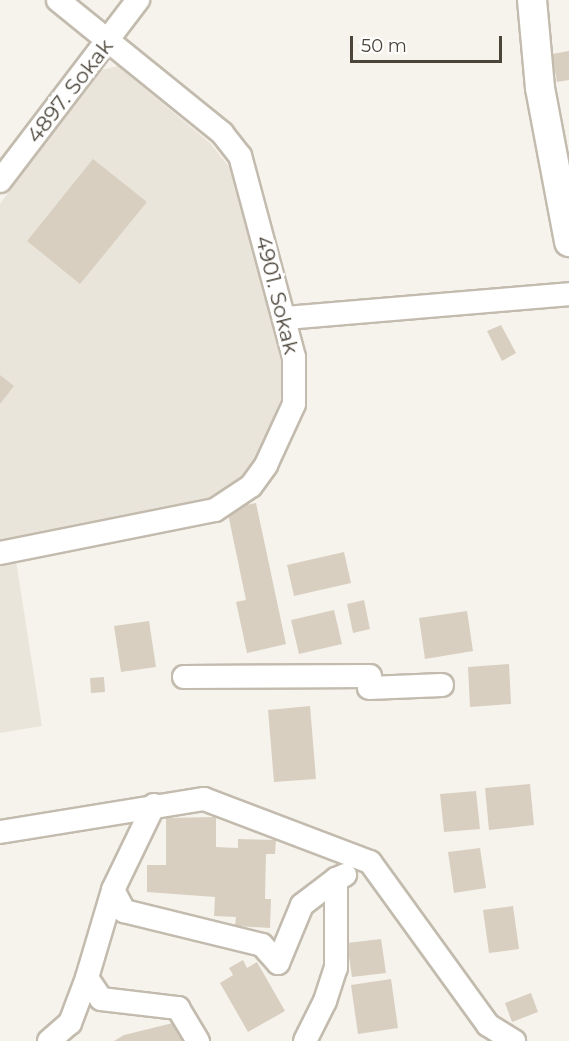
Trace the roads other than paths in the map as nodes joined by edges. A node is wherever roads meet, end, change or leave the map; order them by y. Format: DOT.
graph roads {
  1 [pos="58,0"];
  2 [pos="138,0"];
  3 [pos="532,0"];
  4 [pos="110,39"];
  5 [pos="0,181"];
  6 [pos="569,242"];
  7 [pos="569,294"];
  8 [pos="285,318"];
  9 [pos="6,552"];
  10 [pos="184,677"];
  11 [pos="442,685"];
  12 [pos="154,805"];
  13 [pos="0,832"];
  14 [pos="370,862"];
  15 [pos="336,879"];
  16 [pos="113,890"];
  17 [pos="87,978"];
  18 [pos="49,1041"];
  19 [pos="198,1041"];
  20 [pos="305,1041"];
  21 [pos="514,1041"];
  1 -- 4 [label="street, 4901. Sokak"];
  2 -- 4 [label="street, 4897. Sokak"];
  3 -- 6 [label="street"];
  4 -- 5 [label="street, 4897. Sokak"];
  4 -- 8 [label="street, 4901. Sokak"];
  7 -- 8 [label="street"];
  8 -- 9 [label="street, 4901. Sokak"];
  10 -- 11 [label="street"];
  12 -- 13 [label="street"];
  12 -- 14 [label="street"];
  12 -- 16 [label="street"];
  14 -- 15 [label="street"];
  14 -- 21 [label="street"];
  15 -- 16 [label="street"];
  15 -- 20 [label="street"];
  16 -- 17 [label="street"];
  17 -- 18 [label="street"];
  17 -- 19 [label="street"];
}
